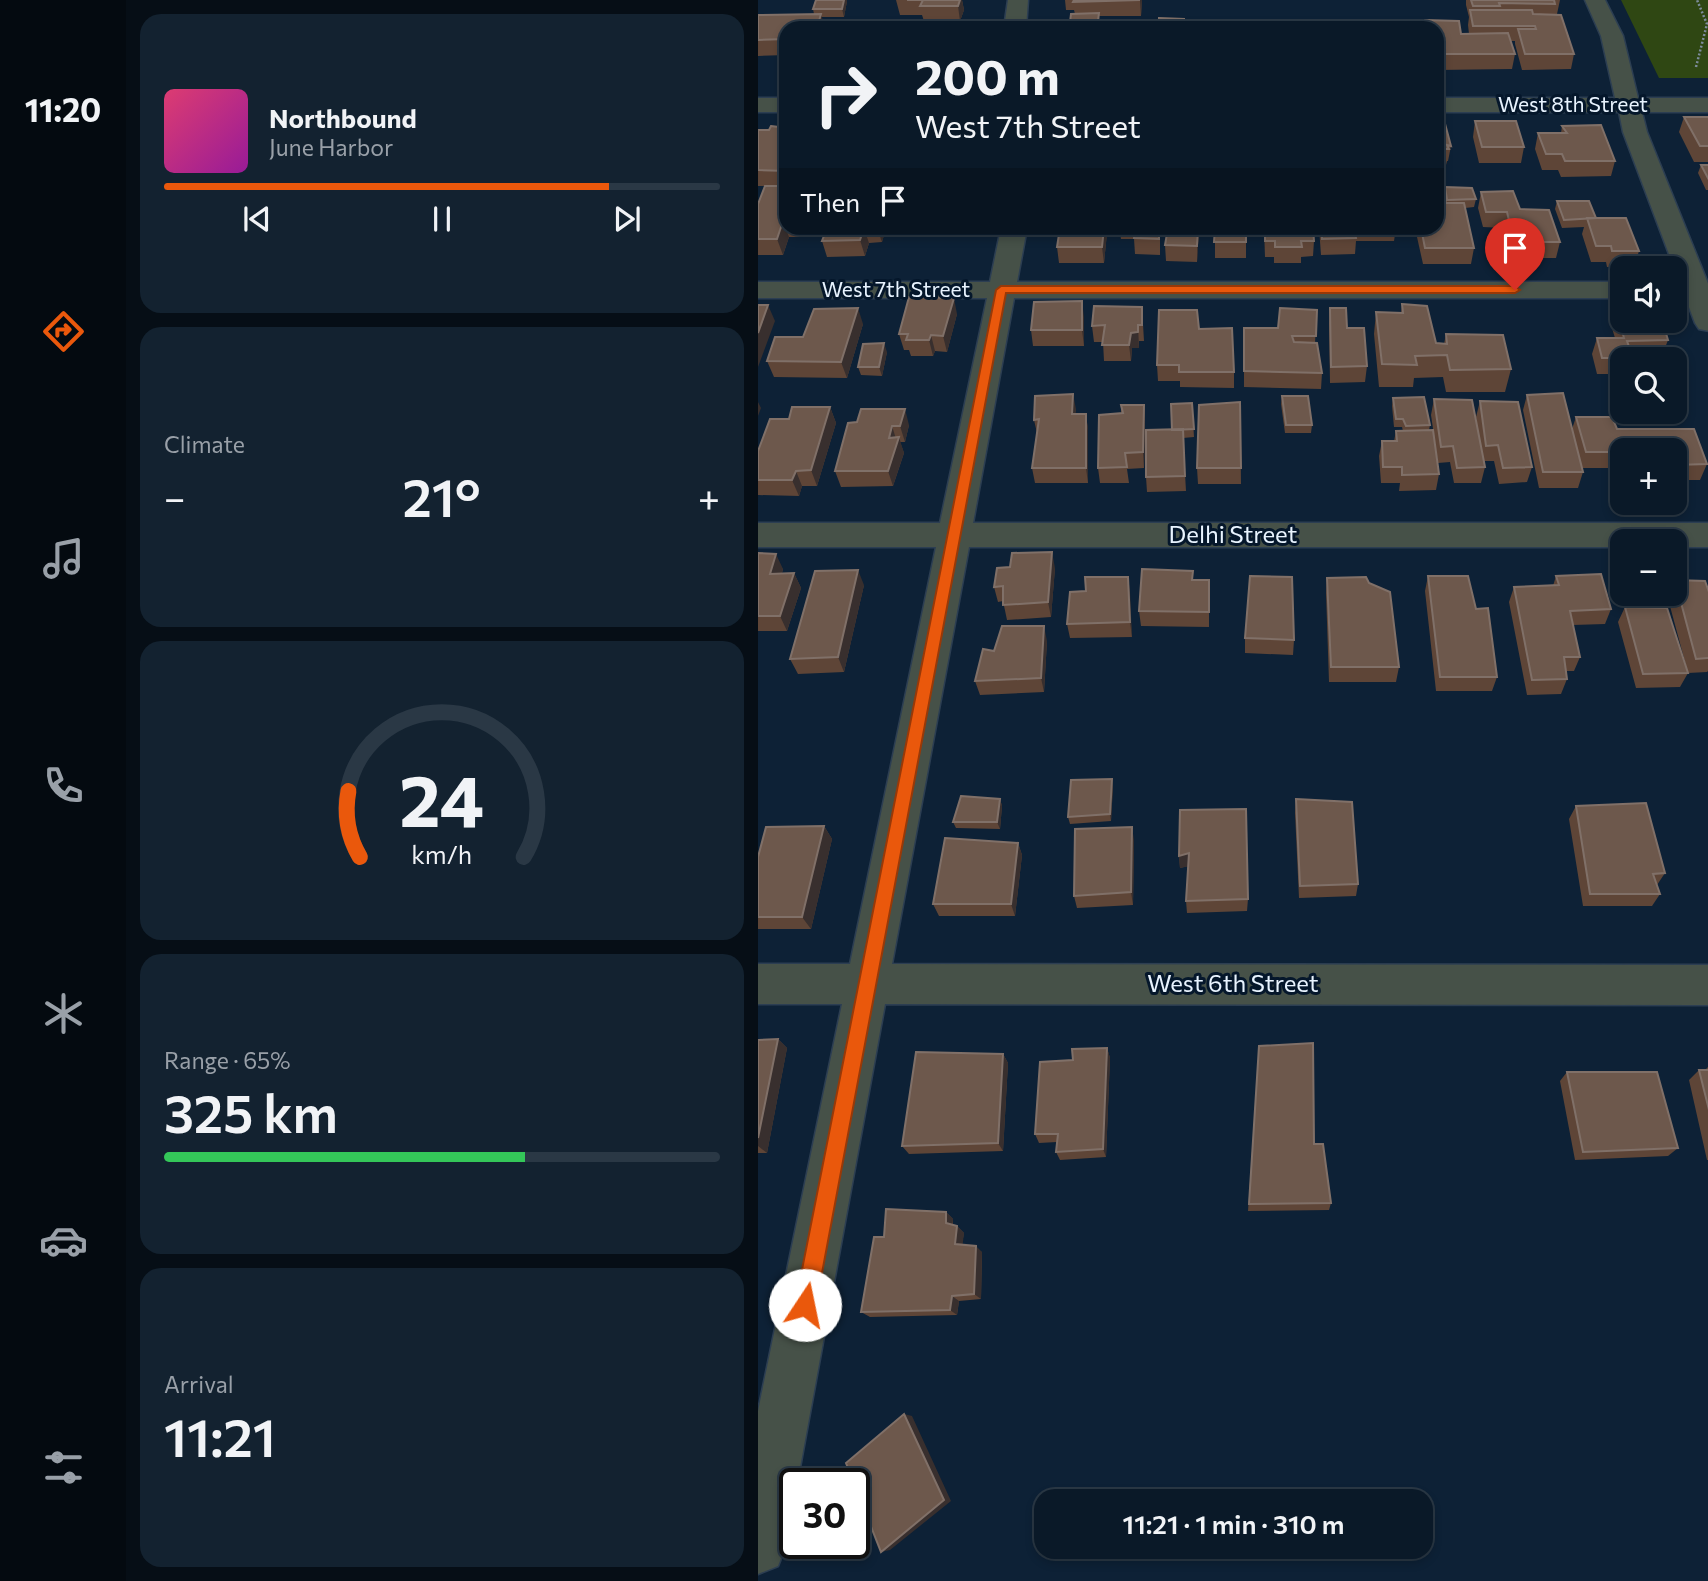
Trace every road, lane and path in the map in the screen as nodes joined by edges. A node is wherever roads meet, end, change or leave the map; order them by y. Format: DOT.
graph roads {
  1 [pos="1018,0"];
  2 [pos="1595,0"];
  3 [pos="1697,0"];
  4 [pos="1707,16"];
  5 [pos="1016,21"];
  6 [pos="1696,67"];
  7 [pos="1628,104"];
  8 [pos="758,105"];
  9 [pos="779,105"];
  10 [pos="1444,105"];
  11 [pos="1708,105"];
  12 [pos="1013,235"];
  13 [pos="1693,289"];
  14 [pos="758,290"];
  15 [pos="1001,290"];
  16 [pos="1610,290"];
  17 [pos="1708,323"];
  18 [pos="758,535"];
  19 [pos="954,535"];
  20 [pos="1708,535"];
  21 [pos="758,984"];
  22 [pos="868,984"];
  23 [pos="1708,985"];
  24 [pos="758,1546"];
  1 -- 5 [label="street"];
  2 -- 7 [label="street"];
  3 -- 4 [label="path"];
  4 -- 6 [label="path"];
  7 -- 10 [label="street, West 8th Street"];
  7 -- 11 [label="street, West 8th Street"];
  7 -- 13 [label="street"];
  8 -- 9 [label="street"];
  12 -- 15 [label="street"];
  13 -- 17 [label="street"];
  14 -- 15 [label="street, West 7th Street"];
  15 -- 16 [label="street, West 7th Street"];
  15 -- 19 [label="street"];
  18 -- 19 [label="street, Delhi Street"];
  19 -- 20 [label="street, Delhi Street"];
  19 -- 22 [label="street"];
  21 -- 22 [label="street, West 6th Street"];
  22 -- 23 [label="street, West 6th Street"];
  22 -- 24 [label="street"];
}
